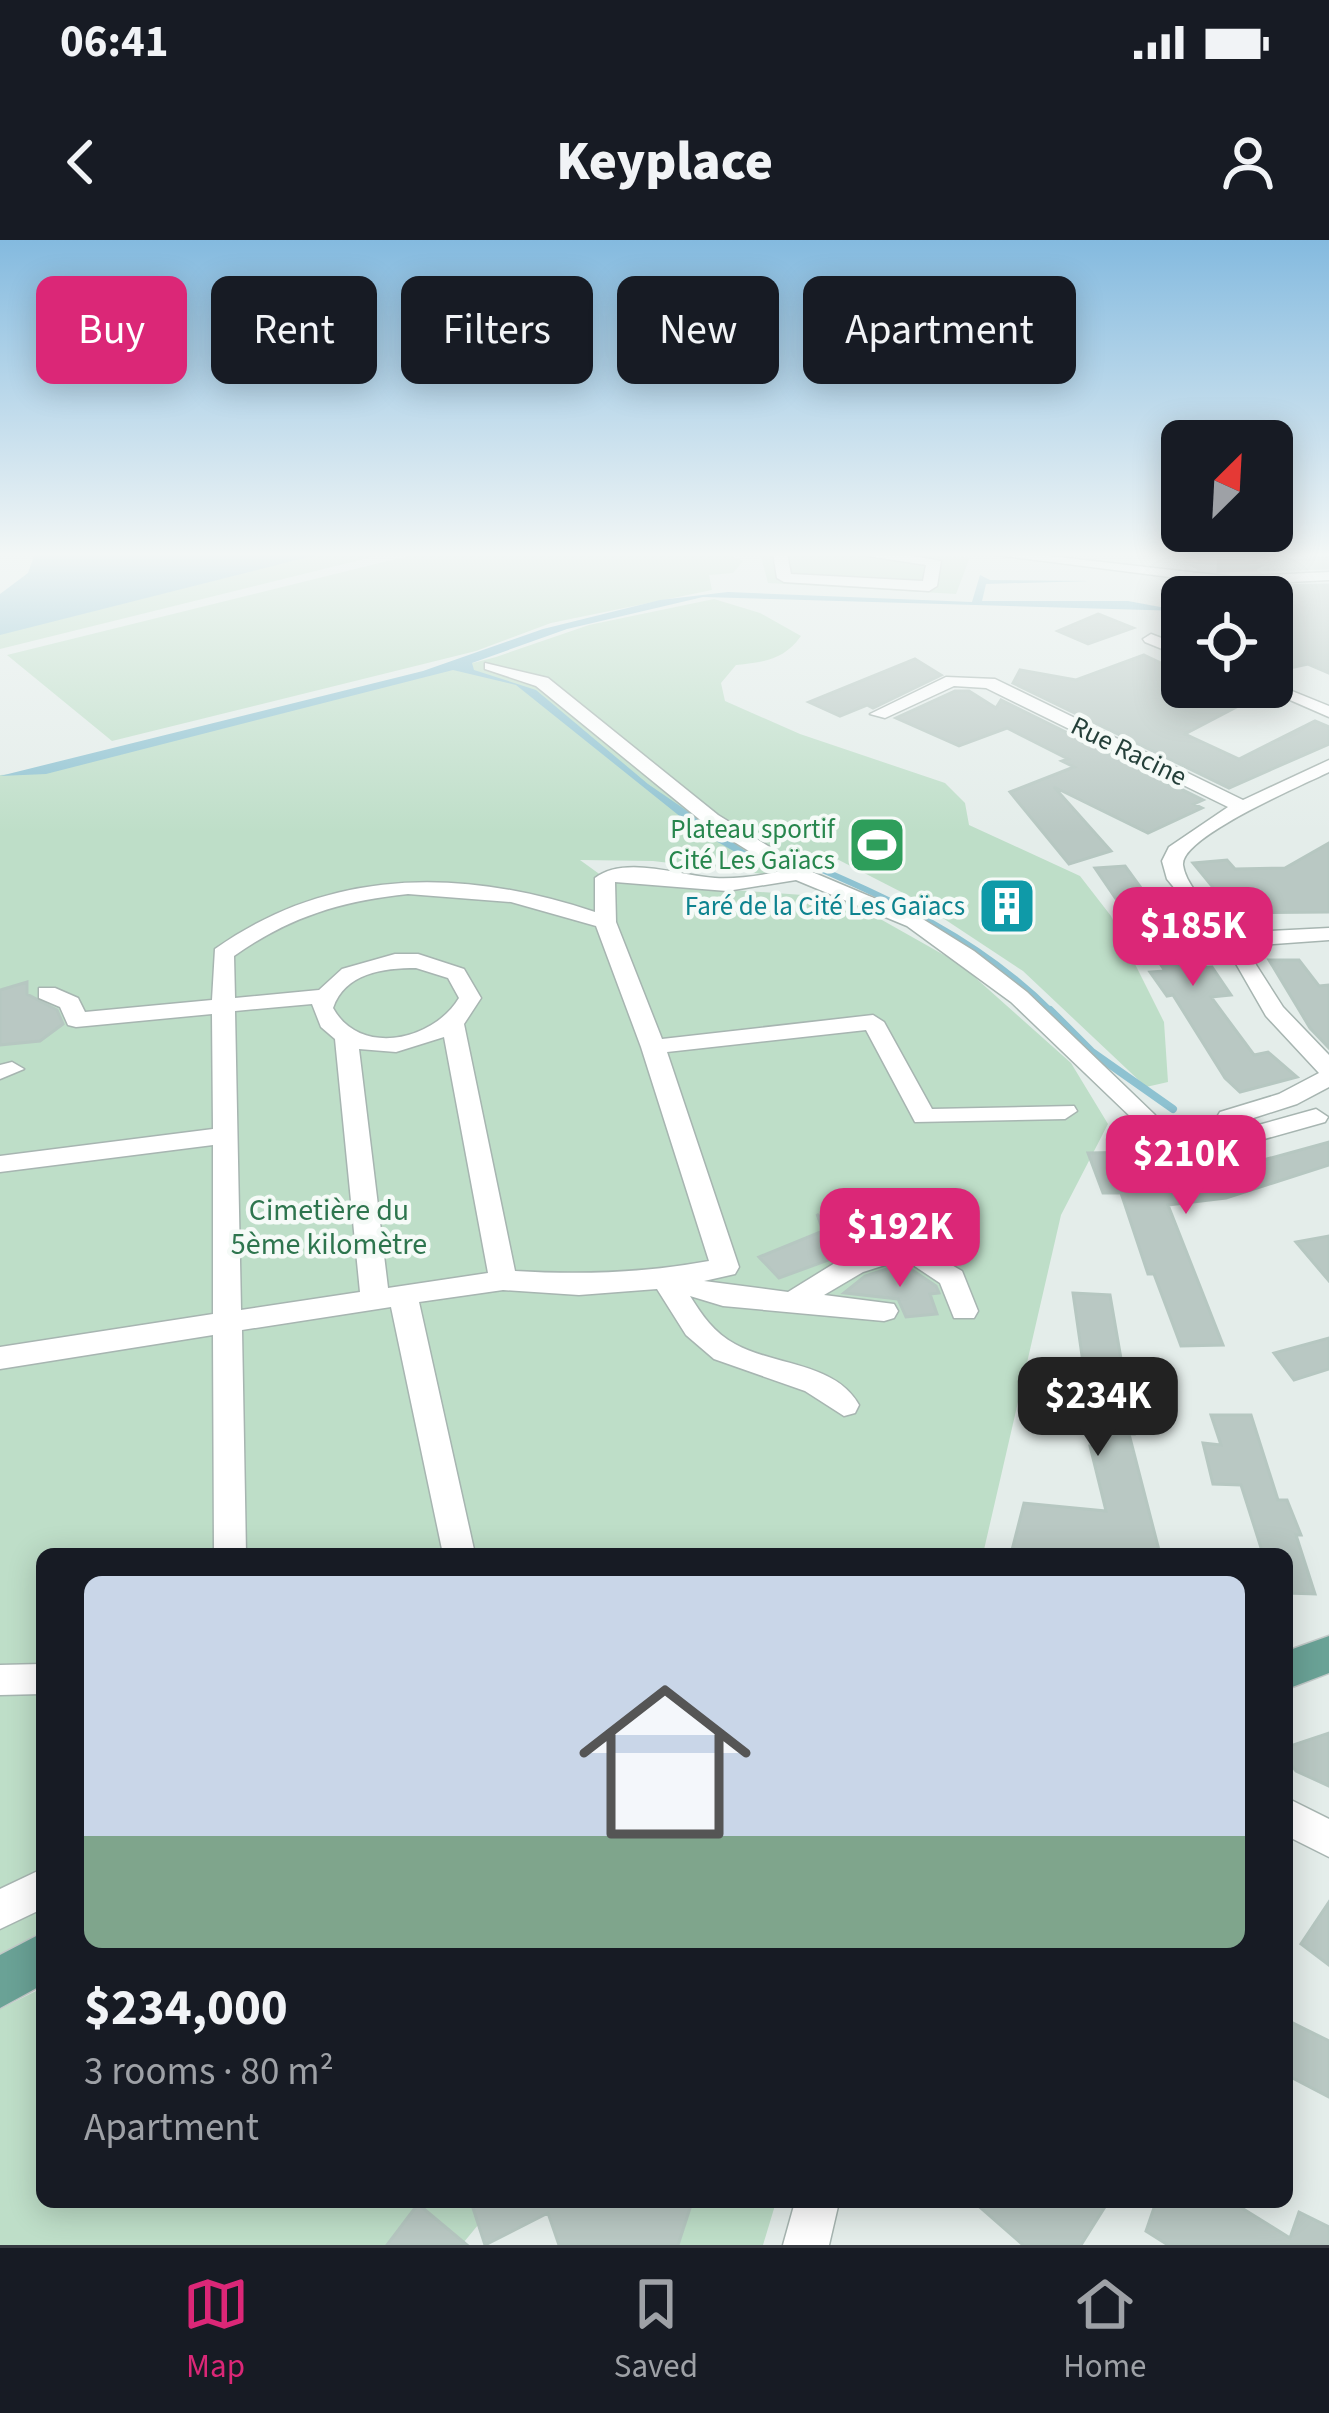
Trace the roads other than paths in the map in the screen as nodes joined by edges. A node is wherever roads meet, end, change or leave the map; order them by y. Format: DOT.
graph roads {
  1 [pos="491,666"];
  2 [pos="1293,697"];
  3 [pos="1329,712"];
  4 [pos="879,714"];
  5 [pos="1329,765"];
  6 [pos="1246,808"];
  7 [pos="798,873"];
  8 [pos="604,922"];
  9 [pos="1329,934"];
  10 [pos="1229,940"];
  11 [pos="47,993"];
  12 [pos="324,996"];
  13 [pos="224,1002"];
  14 [pos="453,1025"];
  15 [pos="346,1036"];
  16 [pos="653,1047"];
  17 [pos="1329,1073"];
  18 [pos="1288,1099"];
  19 [pos="1065,1112"];
  20 [pos="1143,1115"];
  21 [pos="225,1135"];
  22 [pos="0,1164"];
  23 [pos="664,1279"];
  24 [pos="503,1280"];
  25 [pos="389,1298"];
  26 [pos="791,1303"];
  27 [pos="964,1311"];
  28 [pos="884,1312"];
  29 [pos="228,1324"];
  30 [pos="0,1358"];
  31 [pos="844,1405"];
  32 [pos="230,1548"];
  33 [pos="457,1548"];
  34 [pos="1329,1654"];
  35 [pos="1293,1668"];
  36 [pos="36,1679"];
  37 [pos="0,1680"];
  38 [pos="1293,1819"];
  39 [pos="1329,1839"];
  40 [pos="36,1891"];
  41 [pos="0,1910"];
  42 [pos="36,1961"];
  43 [pos="0,1983"];
  44 [pos="815,2208"];
  45 [pos="806,2245"];
  1 -- 7 [label="street"];
  2 -- 3 [label="street"];
  4 -- 6 [label="street, Rue Racine"];
  5 -- 6 [label="street"];
  6 -- 10 [label="street"];
  7 -- 8 [label="street"];
  7 -- 20 [label="street"];
  8 -- 13 [label="street"];
  8 -- 16 [label="street"];
  9 -- 10 [label="street"];
  10 -- 17 [label="street"];
  11 -- 13 [label="street"];
  12 -- 13 [label="street"];
  12 -- 14 [label="street"];
  12 -- 15 [label="street"];
  13 -- 21 [label="street"];
  14 -- 15 [label="street"];
  14 -- 24 [label="street"];
  15 -- 25 [label="street"];
  16 -- 19 [label="street"];
  16 -- 23 [label="street"];
  17 -- 18 [label="street"];
  21 -- 22 [label="street"];
  21 -- 29 [label="street"];
  23 -- 24 [label="street"];
  23 -- 26 [label="street"];
  23 -- 31 [label="street"];
  24 -- 25 [label="street"];
  25 -- 29 [label="street"];
  25 -- 33 [label="street"];
  26 -- 27 [label="street"];
  26 -- 28 [label="street"];
  29 -- 30 [label="street"];
  29 -- 32 [label="street"];
  34 -- 35 [label="main road"];
  36 -- 37 [label="street"];
  38 -- 39 [label="street"];
  40 -- 41 [label="street"];
  42 -- 43 [label="main road"];
  44 -- 45 [label="street"];
}
